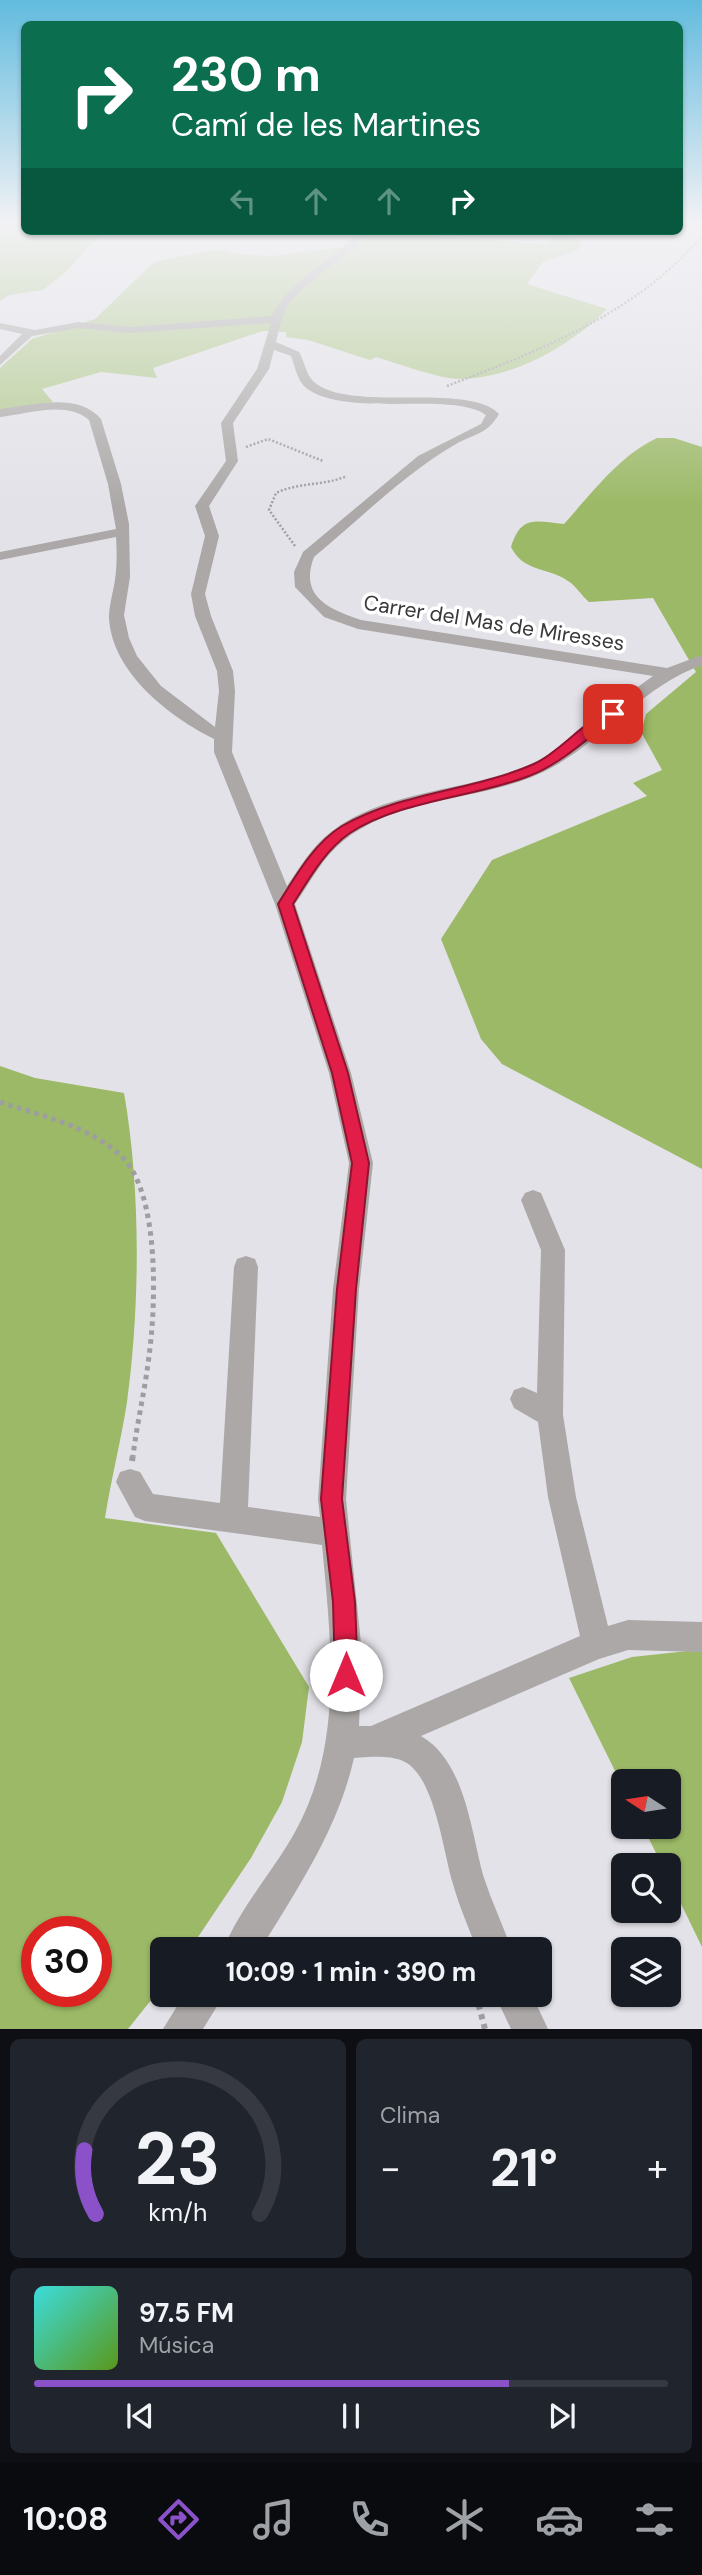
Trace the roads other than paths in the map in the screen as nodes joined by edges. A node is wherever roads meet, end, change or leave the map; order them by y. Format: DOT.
graph roads {
  1 [pos="275,319"];
  2 [pos="0,326"];
  3 [pos="30,332"];
  4 [pos="271,339"];
  5 [pos="0,362"];
  6 [pos="0,413"];
  7 [pos="122,532"];
  8 [pos="0,556"];
  9 [pos="702,660"];
  10 [pos="667,673"];
  11 [pos="221,736"];
  12 [pos="285,904"];
  13 [pos="533,1200"];
  14 [pos="246,1267"];
  15 [pos="523,1398"];
  16 [pos="550,1415"];
  17 [pos="130,1482"];
  18 [pos="233,1519"];
  19 [pos="335,1533"];
  20 [pos="702,1637"];
  21 [pos="597,1644"];
  22 [pos="375,1740"];
  23 [pos="342,1743"];
  24 [pos="248,1937"];
  25 [pos="490,1937"];
  26 [pos="197,2007"];
  27 [pos="519,2007"];
  28 [pos="181,2029"];
  29 [pos="530,2029"];
  1 -- 3 [label="street"];
  1 -- 4 [label="street"];
  2 -- 3 [label="street"];
  3 -- 5 [label="street"];
  4 -- 10 [label="street, Carrer del Mas de Miresses"];
  4 -- 11 [label="street"];
  6 -- 7 [label="street"];
  7 -- 8 [label="street"];
  7 -- 11 [label="street"];
  9 -- 10 [label="street"];
  10 -- 12 [label="street"];
  11 -- 12 [label="street"];
  12 -- 19 [label="street"];
  13 -- 16 [label="street"];
  14 -- 18 [label="street"];
  15 -- 16 [label="street"];
  16 -- 21 [label="street"];
  17 -- 18 [label="street"];
  18 -- 19 [label="street"];
  19 -- 23 [label="street"];
  20 -- 21 [label="street"];
  21 -- 22 [label="street"];
  22 -- 23 [label="street"];
  22 -- 25 [label="street"];
  23 -- 24 [label="street"];
  26 -- 28 [label="street"];
  27 -- 29 [label="street"];
}
